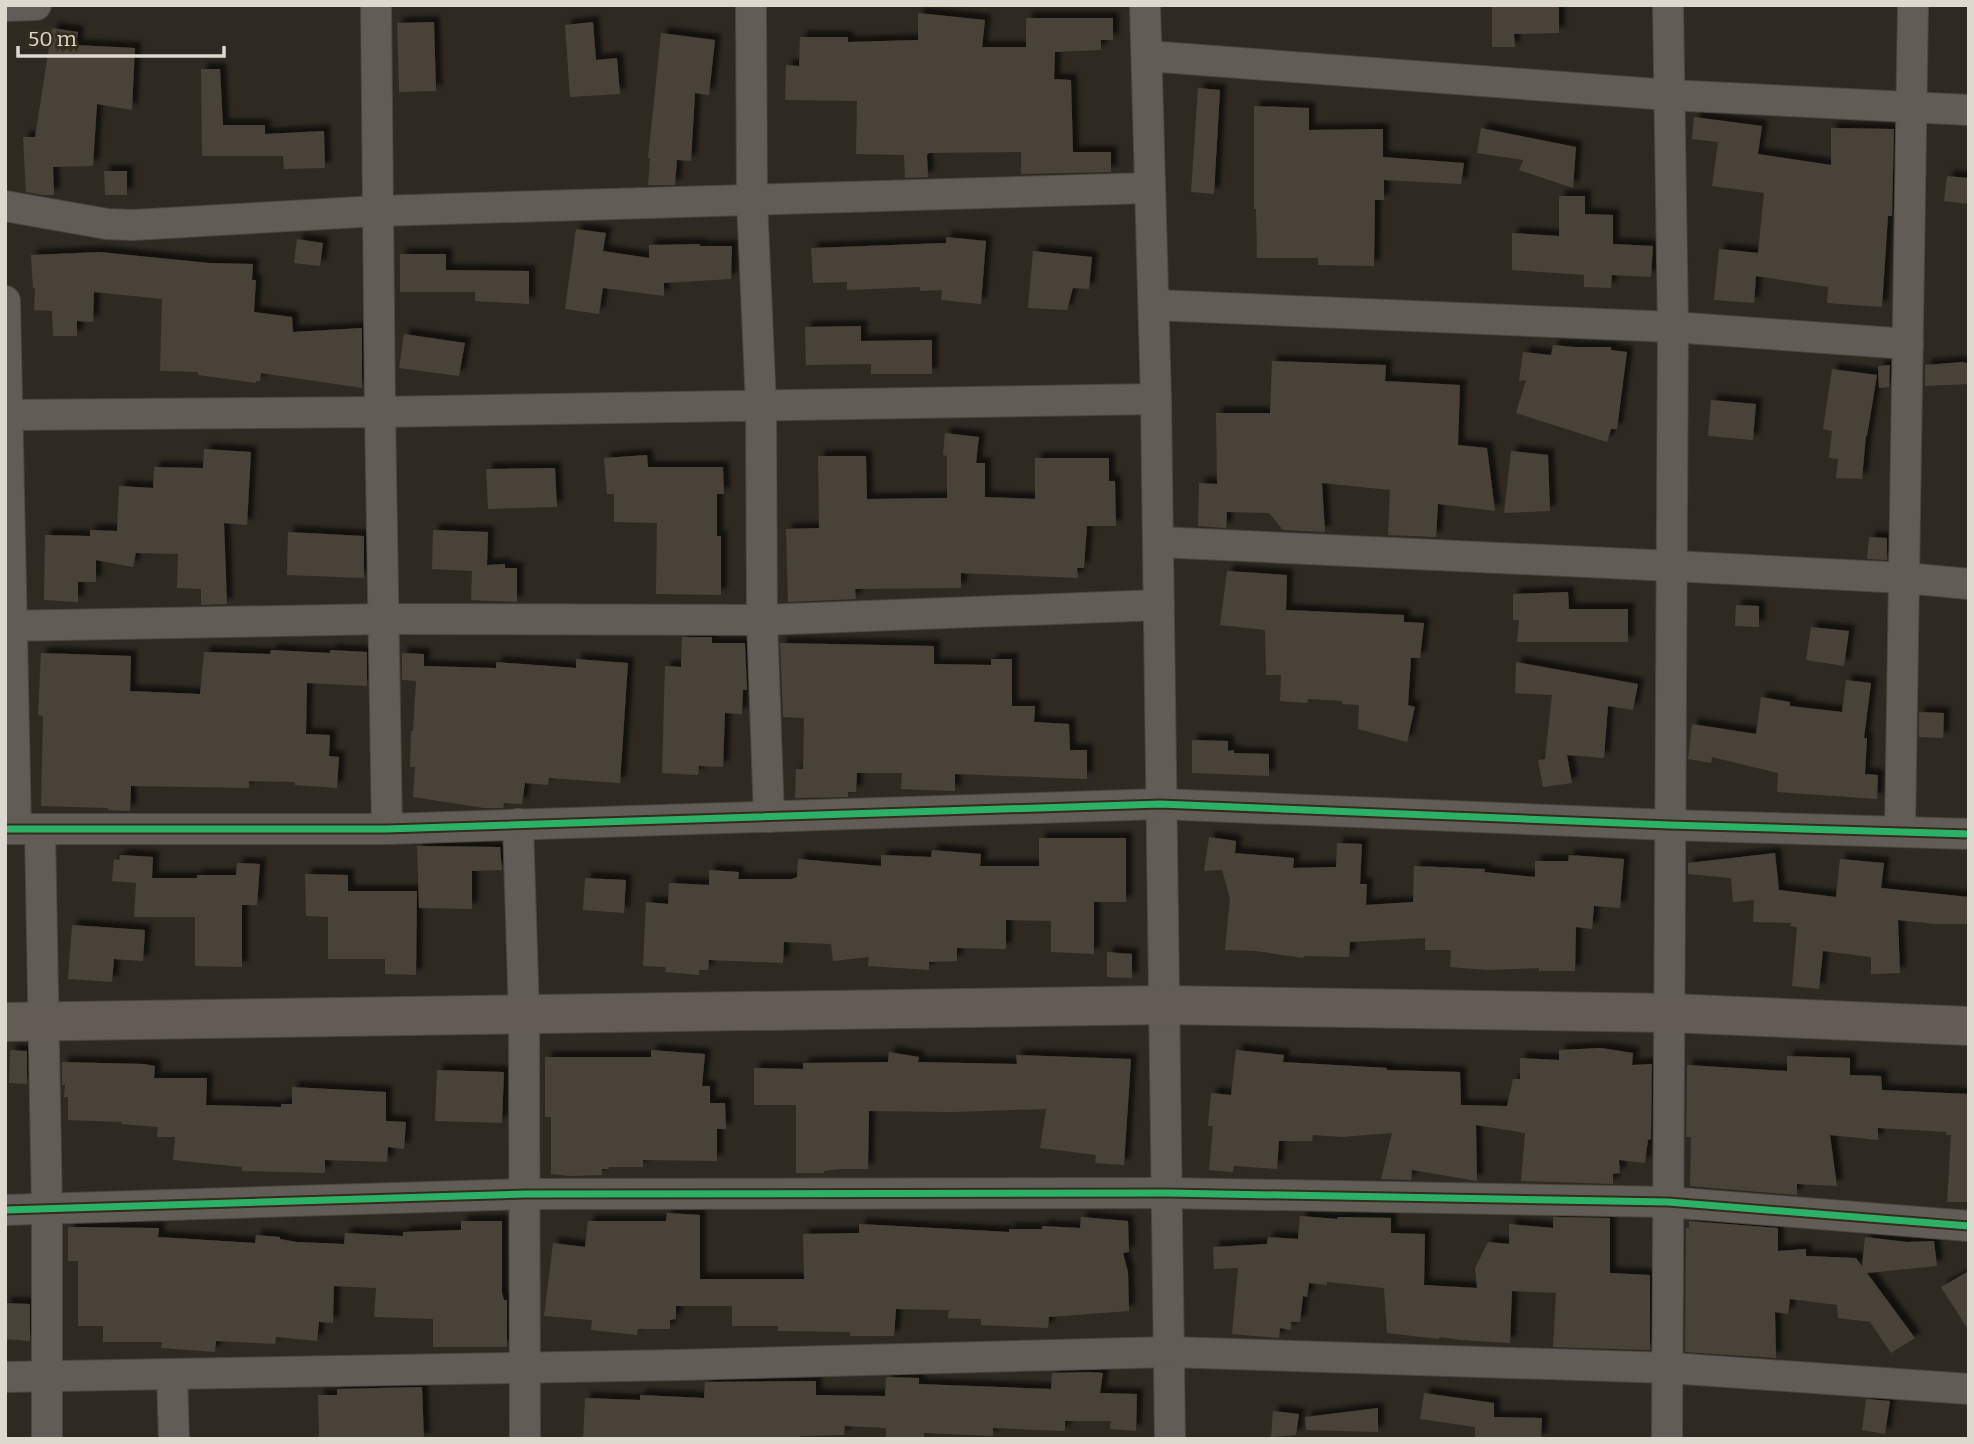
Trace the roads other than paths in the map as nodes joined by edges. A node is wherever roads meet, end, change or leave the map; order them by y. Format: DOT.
graph roads {
  1 [pos="37,5"];
  2 [pos="376,5"];
  3 [pos="751,5"];
  4 [pos="1145,5"];
  5 [pos="1668,5"];
  6 [pos="1913,5"];
  7 [pos="5,6"];
  8 [pos="1147,56"];
  9 [pos="1669,96"];
  10 [pos="1913,107"];
  11 [pos="1969,110"];
  12 [pos="1149,188"];
  13 [pos="752,201"];
  14 [pos="5,206"];
  15 [pos="378,211"];
  16 [pos="5,301"];
  17 [pos="1154,305"];
  18 [pos="1673,327"];
  19 [pos="1908,344"];
  20 [pos="1156,399"];
  21 [pos="761,405"];
  22 [pos="380,412"];
  23 [pos="6,415"];
  24 [pos="1158,542"];
  25 [pos="1672,566"];
  26 [pos="1905,578"];
  27 [pos="1969,584"];
  28 [pos="1159,605"];
  29 [pos="384,619"];
  30 [pos="762,620"];
  31 [pos="9,626"];
  32 [pos="1160,804"];
  33 [pos="769,817"];
  34 [pos="518,824"];
  35 [pos="1669,825"];
  36 [pos="20,829"];
  37 [pos="387,829"];
  38 [pos="1900,831"];
  39 [pos="1969,834"];
  40 [pos="1164,1005"];
  41 [pos="1670,1013"];
  42 [pos="524,1015"];
  43 [pos="44,1021"];
  44 [pos="5,1022"];
  45 [pos="1969,1027"];
  46 [pos="1167,1193"];
  47 [pos="526,1194"];
  48 [pos="1668,1202"];
  49 [pos="47,1209"];
  50 [pos="5,1210"];
  51 [pos="1969,1226"];
  52 [pos="1168,1352"];
  53 [pos="525,1367"];
  54 [pos="1670,1368"];
  55 [pos="172,1375"];
  56 [pos="47,1376"];
  57 [pos="5,1377"];
  58 [pos="1969,1389"];
  59 [pos="47,1439"];
  60 [pos="174,1439"];
  61 [pos="525,1439"];
  62 [pos="1170,1439"];
  63 [pos="1667,1439"];
  1 -- 7 [label="street"];
  2 -- 15 [label="street"];
  3 -- 13 [label="street"];
  4 -- 8 [label="street"];
  5 -- 9 [label="street"];
  6 -- 10 [label="street"];
  8 -- 9 [label="street"];
  8 -- 12 [label="street"];
  9 -- 10 [label="street"];
  9 -- 18 [label="street"];
  10 -- 11 [label="street"];
  10 -- 19 [label="street"];
  12 -- 13 [label="street"];
  12 -- 17 [label="street"];
  13 -- 15 [label="street"];
  13 -- 21 [label="street"];
  14 -- 15 [label="street"];
  15 -- 22 [label="street"];
  16 -- 23 [label="street"];
  17 -- 18 [label="street"];
  17 -- 20 [label="street"];
  18 -- 19 [label="street"];
  18 -- 25 [label="street"];
  19 -- 26 [label="street"];
  20 -- 21 [label="street"];
  20 -- 24 [label="street"];
  21 -- 22 [label="street"];
  21 -- 30 [label="street"];
  22 -- 23 [label="street"];
  22 -- 29 [label="street"];
  23 -- 31 [label="street"];
  24 -- 25 [label="street"];
  24 -- 28 [label="street"];
  25 -- 26 [label="street"];
  25 -- 35 [label="street"];
  26 -- 27 [label="street"];
  26 -- 38 [label="street"];
  28 -- 30 [label="street"];
  28 -- 32 [label="street"];
  29 -- 30 [label="street"];
  29 -- 31 [label="street"];
  29 -- 37 [label="street"];
  30 -- 33 [label="street"];
  31 -- 36 [label="street"];
  32 -- 33 [label="street"];
  32 -- 35 [label="street"];
  32 -- 40 [label="street"];
  33 -- 34 [label="street"];
  34 -- 37 [label="street"];
  34 -- 42 [label="street"];
  35 -- 38 [label="street"];
  35 -- 41 [label="street"];
  36 -- 37 [label="street"];
  36 -- 43 [label="street"];
  38 -- 39 [label="street"];
  40 -- 41 [label="street"];
  40 -- 42 [label="street"];
  40 -- 46 [label="street"];
  41 -- 45 [label="street"];
  41 -- 48 [label="street"];
  42 -- 43 [label="street"];
  42 -- 47 [label="street"];
  43 -- 44 [label="street"];
  43 -- 49 [label="street"];
  46 -- 47 [label="street"];
  46 -- 48 [label="street"];
  46 -- 52 [label="street"];
  47 -- 49 [label="street"];
  47 -- 53 [label="street"];
  48 -- 51 [label="street"];
  48 -- 54 [label="street"];
  49 -- 50 [label="street"];
  49 -- 56 [label="street"];
  52 -- 53 [label="street"];
  52 -- 54 [label="street"];
  52 -- 62 [label="street"];
  53 -- 55 [label="street"];
  53 -- 61 [label="street"];
  54 -- 58 [label="street"];
  54 -- 63 [label="street"];
  55 -- 56 [label="street"];
  55 -- 60 [label="street"];
  56 -- 57 [label="street"];
  56 -- 59 [label="street"];
}
